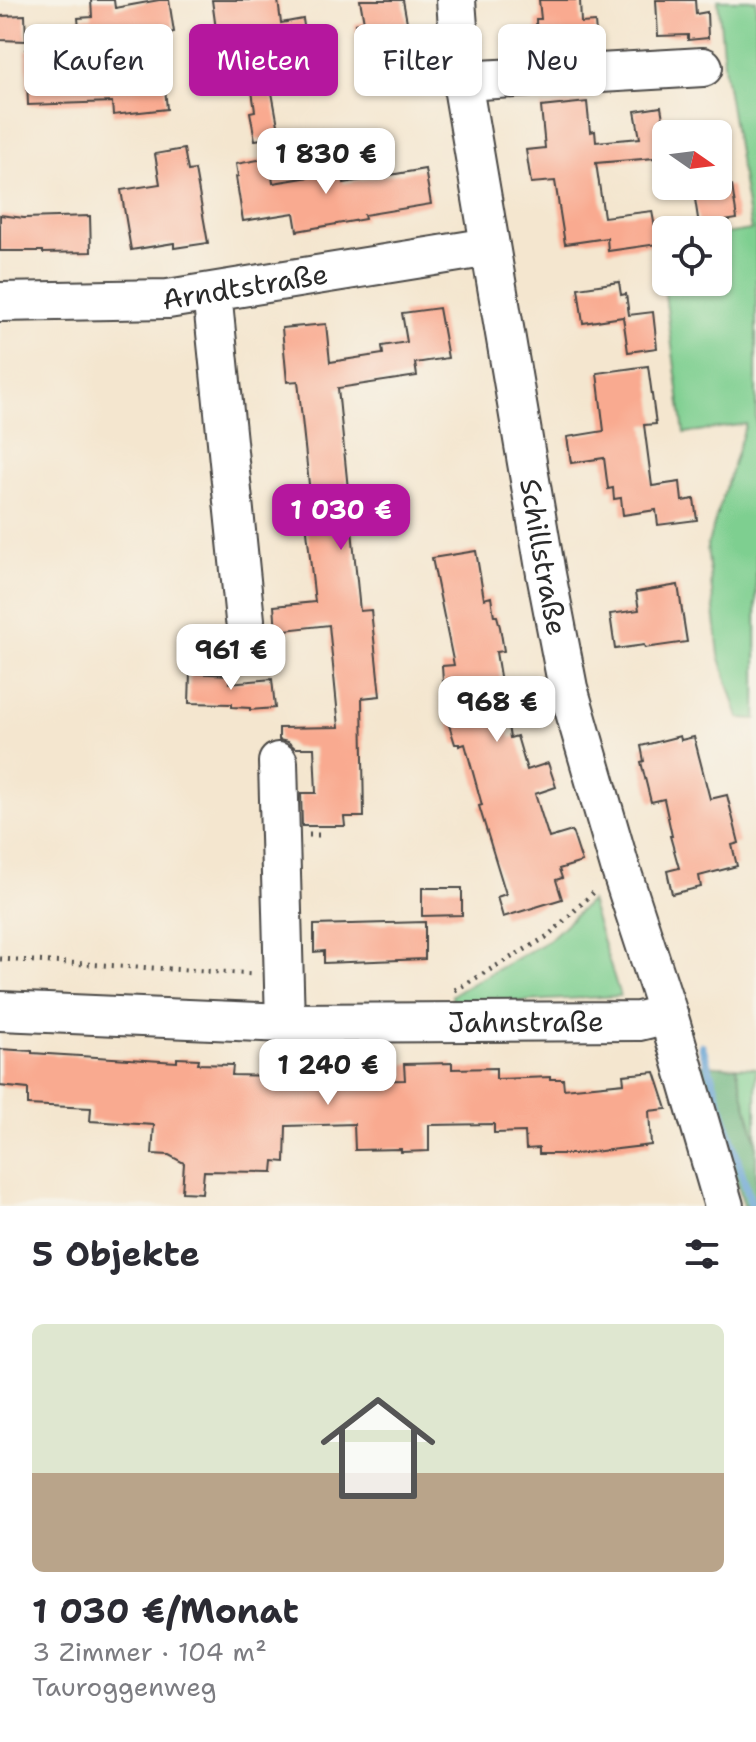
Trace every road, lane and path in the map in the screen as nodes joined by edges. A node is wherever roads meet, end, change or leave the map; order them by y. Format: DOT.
graph roads {
  1 [pos="456,0"];
  2 [pos="458,24"];
  3 [pos="703,67"];
  4 [pos="482,80"];
  5 [pos="465,96"];
  6 [pos="490,247"];
  7 [pos="212,293"];
  8 [pos="0,302"];
  9 [pos="245,620"];
  10 [pos="278,762"];
  11 [pos="620,867"];
  12 [pos="0,959"];
  13 [pos="284,976"];
  14 [pos="454,991"];
  15 [pos="0,1011"];
  16 [pos="668,1014"];
  17 [pos="285,1023"];
  18 [pos="724,1206"];
  1 -- 2 [label="street, Schillstraße"];
  3 -- 4 [label="street"];
  5 -- 6 [label="street, Schillstraße"];
  6 -- 7 [label="street, Arndtstraße"];
  6 -- 11 [label="street, Schillstraße"];
  7 -- 8 [label="street, Arndtstraße"];
  7 -- 9 [label="street"];
  10 -- 13 [label="street"];
  11 -- 14 [label="path"];
  11 -- 16 [label="street, Schillstraße"];
  12 -- 13 [label="path"];
  13 -- 17 [label="street"];
  15 -- 17 [label="street, Jahnstraße"];
  16 -- 17 [label="street, Jahnstraße"];
  16 -- 18 [label="street, Schillstraße"];
}
